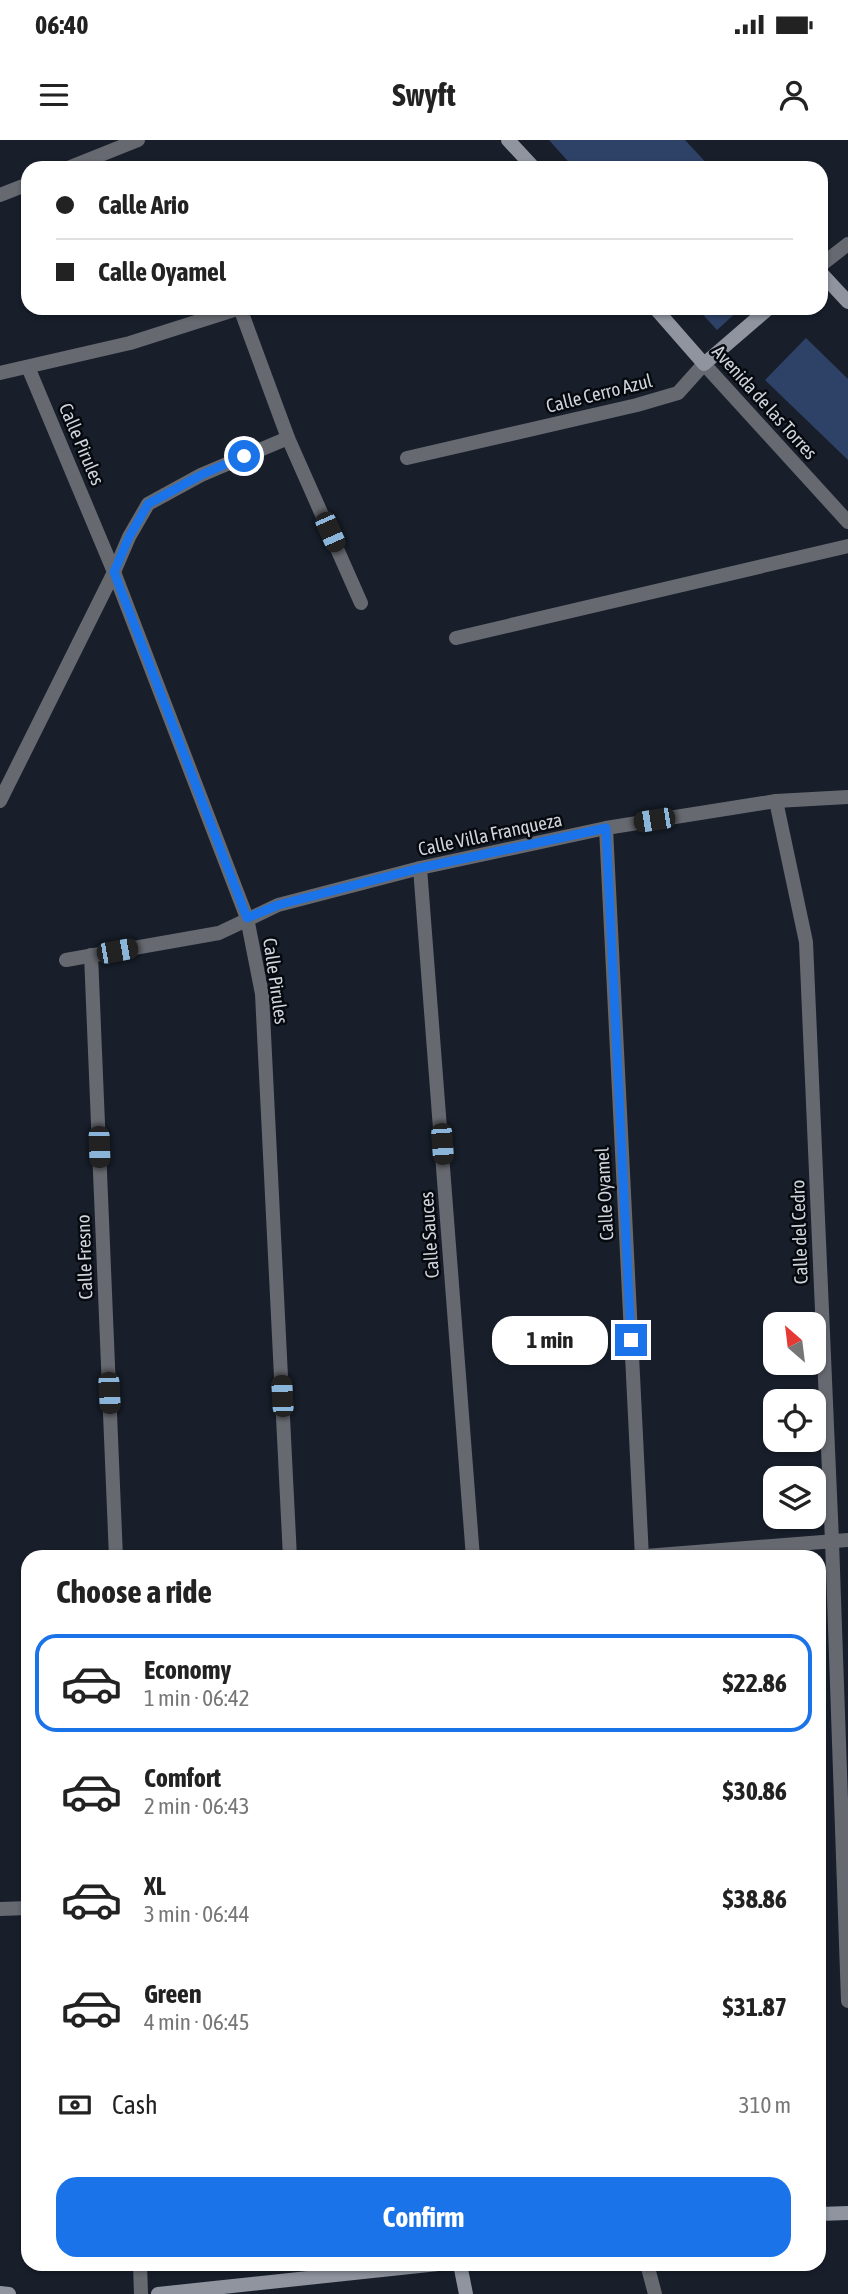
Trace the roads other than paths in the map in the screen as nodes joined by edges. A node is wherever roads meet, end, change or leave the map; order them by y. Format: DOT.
graph roads {
  1 [pos="138,140"];
  2 [pos="508,140"];
  3 [pos="86,161"];
  4 [pos="528,161"];
  5 [pos="21,187"];
  6 [pos="0,195"];
  7 [pos="848,244"];
  8 [pos="828,260"];
  9 [pos="828,281"];
  10 [pos="848,302"];
  11 [pos="218,315"];
  12 [pos="243,315"];
  13 [pos="661,315"];
  14 [pos="761,315"];
  15 [pos="704,364"];
  16 [pos="28,367"];
  17 [pos="0,373"];
  18 [pos="288,438"];
  19 [pos="407,458"];
  20 [pos="848,522"];
  21 [pos="848,546"];
  22 [pos="114,572"];
  23 [pos="361,603"];
  24 [pos="456,638"];
  25 [pos="848,797"];
  26 [pos="0,801"];
  27 [pos="776,801"];
  28 [pos="606,828"];
  29 [pos="420,868"];
  30 [pos="247,918"];
  31 [pos="91,955"];
  32 [pos="66,960"];
  33 [pos="848,1540"];
  34 [pos="831,1541"];
  35 [pos="116,1550"];
  36 [pos="290,1550"];
  37 [pos="472,1550"];
  38 [pos="638,1550"];
  39 [pos="722,1550"];
  40 [pos="21,1908"];
  41 [pos="0,1909"];
  42 [pos="848,2001"];
  43 [pos="848,2213"];
  44 [pos="826,2214"];
  45 [pos="140,2271"];
  46 [pos="325,2271"];
  47 [pos="461,2271"];
  48 [pos="649,2271"];
  49 [pos="0,2292"];
  50 [pos="9,2294"];
  51 [pos="141,2294"];
  52 [pos="158,2294"];
  53 [pos="466,2294"];
  54 [pos="655,2294"];
  1 -- 3 [label="street"];
  2 -- 4 [label="street"];
  5 -- 6 [label="street"];
  7 -- 8 [label="street"];
  9 -- 10 [label="street"];
  11 -- 16 [label="street"];
  12 -- 18 [label="street"];
  13 -- 15 [label="street, Avenida de las Torres"];
  14 -- 15 [label="street, Calle Cerro Azul"];
  15 -- 19 [label="street, Calle Cerro Azul"];
  15 -- 20 [label="street, Avenida de las Torres"];
  16 -- 17 [label="street"];
  16 -- 22 [label="street, Calle Pirules"];
  18 -- 22 [label="street"];
  18 -- 23 [label="street"];
  21 -- 24 [label="street"];
  22 -- 26 [label="street"];
  22 -- 30 [label="street, Calle Pirules"];
  25 -- 27 [label="street, Calle Villa Franqueza"];
  27 -- 28 [label="street, Calle Villa Franqueza"];
  27 -- 34 [label="street, Calle del Cedro"];
  28 -- 29 [label="street, Calle Villa Franqueza"];
  28 -- 38 [label="street, Calle Oyamel"];
  29 -- 30 [label="street, Calle Villa Franqueza"];
  29 -- 37 [label="street, Calle Sauces"];
  30 -- 31 [label="street, Calle Villa Franqueza"];
  30 -- 36 [label="street, Calle Pirules"];
  31 -- 32 [label="street, Calle Villa Franqueza"];
  31 -- 35 [label="street, Calle Fresno"];
  33 -- 34 [label="street"];
  34 -- 39 [label="street"];
  34 -- 42 [label="street, Calle del Cedro"];
  40 -- 41 [label="street"];
  43 -- 44 [label="street"];
  45 -- 51 [label="street"];
  46 -- 52 [label="street"];
  47 -- 53 [label="street"];
  48 -- 54 [label="street"];
  49 -- 50 [label="street"];
}
